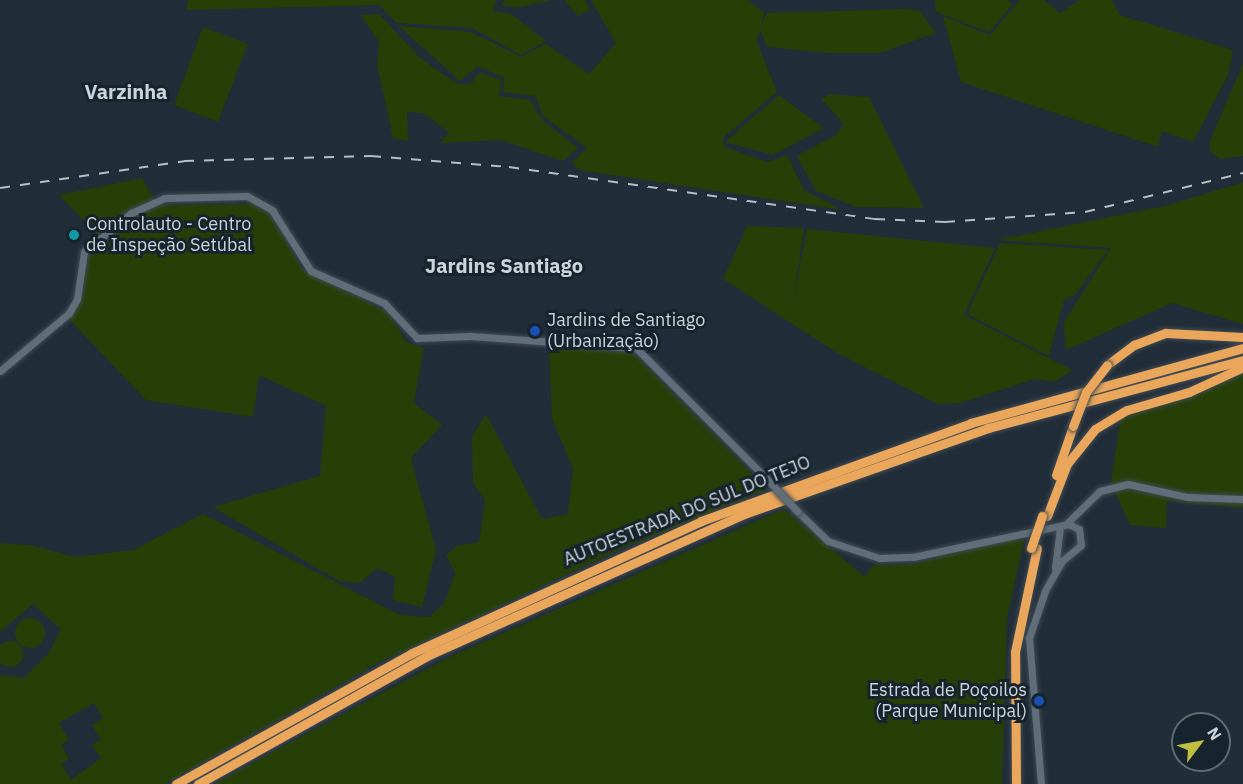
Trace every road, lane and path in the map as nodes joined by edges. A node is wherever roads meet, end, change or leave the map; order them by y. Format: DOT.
graph roads {
  1 [pos="1243,337"];
  2 [pos="1243,348"];
  3 [pos="1243,360"];
  4 [pos="1243,367"];
  5 [pos="0,371"];
  6 [pos="1243,499"];
  7 [pos="1085,504"];
  8 [pos="1045,516"];
  9 [pos="1062,526"];
  10 [pos="1037,531"];
  11 [pos="1081,532"];
  12 [pos="1055,541"];
  13 [pos="1034,548"];
  14 [pos="1072,552"];
  15 [pos="1050,582"];
  16 [pos="176,784"];
  17 [pos="198,784"];
  18 [pos="1011,784"];
  19 [pos="1016,784"];
  20 [pos="1041,784"];
  1 -- 8 [label="highway, bridge"];
  2 -- 16 [label="highway, AUTOESTRADA DO SUL DO TEJO"];
  3 -- 17 [label="highway, AUTOESTRADA DO SUL DO TEJO"];
  4 -- 8 [label="highway"];
  5 -- 10 [label="street, bridge"];
  6 -- 7 [label="street"];
  7 -- 9 [label="street"];
  7 -- 11 [label="street"];
  8 -- 13 [label="highway, bridge"];
  9 -- 10 [label="street"];
  9 -- 11 [label="street"];
  9 -- 12 [label="street"];
  10 -- 12 [label="street"];
  11 -- 14 [label="street"];
  12 -- 14 [label="street"];
  12 -- 15 [label="street"];
  13 -- 18 [label="highway"];
  13 -- 19 [label="highway"];
  14 -- 15 [label="street"];
  15 -- 20 [label="street"];
}
